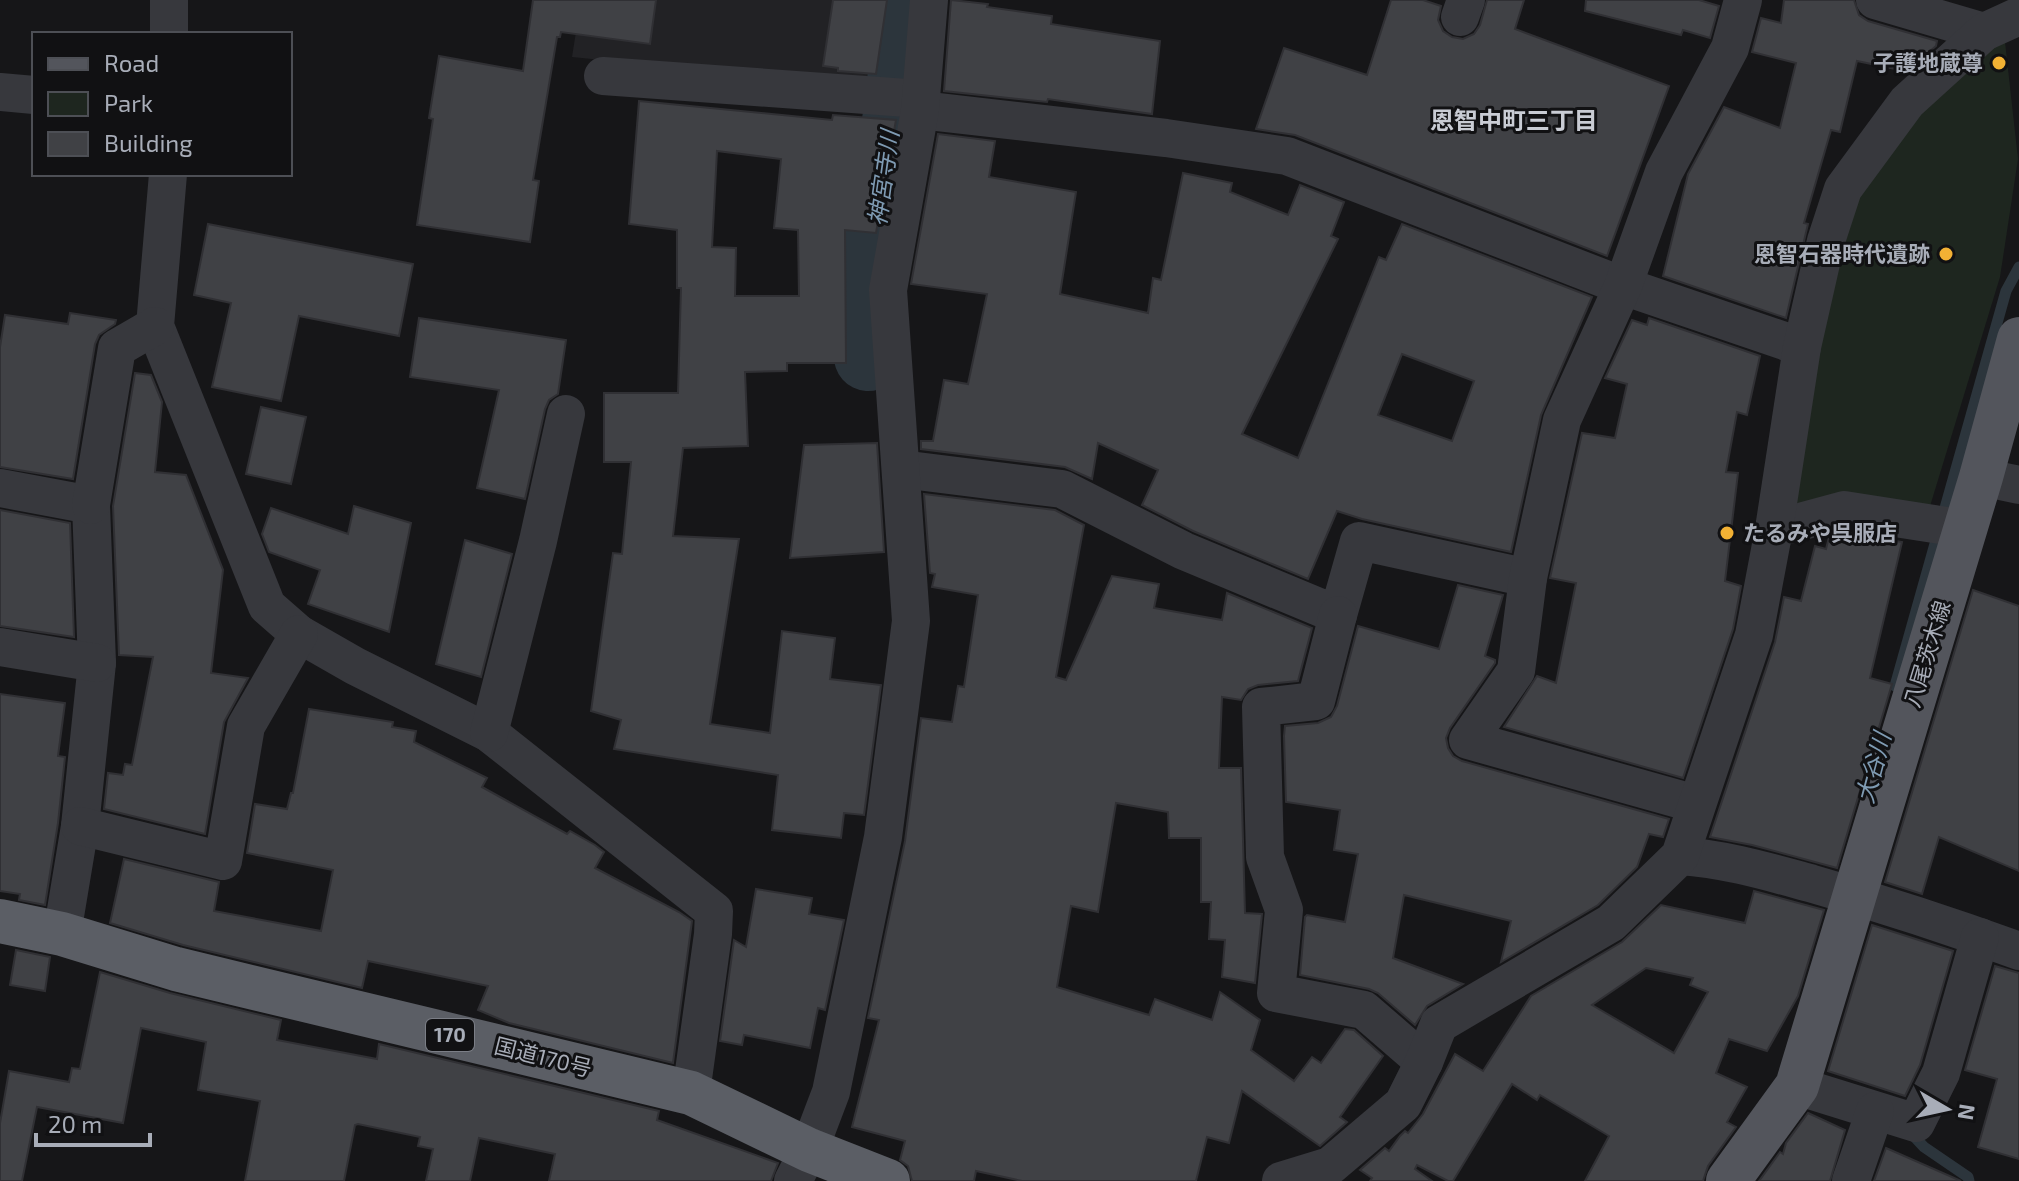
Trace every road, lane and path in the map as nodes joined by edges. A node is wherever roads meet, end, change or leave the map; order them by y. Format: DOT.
graph roads {
  1 [pos="169,0"];
  2 [pos="929,0"];
  3 [pos="1743,0"];
  4 [pos="1875,0"];
  5 [pos="2019,16"];
  6 [pos="169,32"];
  7 [pos="1984,32"];
  8 [pos="603,76"];
  9 [pos="0,92"];
  10 [pos="32,95"];
  11 [pos="920,105"];
  12 [pos="168,176"];
  13 [pos="1623,286"];
  14 [pos="155,326"];
  15 [pos="2019,339"];
  16 [pos="1802,347"];
  17 [pos="566,414"];
  18 [pos="901,469"];
  19 [pos="2000,481"];
  20 [pos="0,488"];
  21 [pos="91,505"];
  22 [pos="1774,529"];
  23 [pos="1966,529"];
  24 [pos="1528,578"];
  25 [pos="1338,615"];
  26 [pos="299,634"];
  27 [pos="0,647"];
  28 [pos="97,663"];
  29 [pos="489,733"];
  30 [pos="1696,804"];
  31 [pos="80,826"];
  32 [pos="1680,856"];
  33 [pos="1853,896"];
  34 [pos="0,921"];
  35 [pos="62,934"];
  36 [pos="1980,937"];
  37 [pos="2019,951"];
  38 [pos="1424,1062"];
  39 [pos="1797,1086"];
  40 [pos="691,1093"];
  41 [pos="1875,1111"];
  42 [pos="801,1166"];
  43 [pos="888,1181"];
  44 [pos="1281,1181"];
  45 [pos="1728,1181"];
  46 [pos="1851,1181"];
  1 -- 6 [label="street"];
  2 -- 11 [label="street"];
  3 -- 13 [label="street"];
  4 -- 7 [label="street"];
  5 -- 7 [label="street"];
  7 -- 16 [label="street"];
  8 -- 11 [label="street"];
  9 -- 10 [label="street"];
  11 -- 13 [label="street"];
  11 -- 18 [label="street"];
  12 -- 14 [label="street"];
  13 -- 16 [label="street"];
  13 -- 24 [label="street"];
  14 -- 21 [label="street"];
  14 -- 26 [label="street"];
  15 -- 19 [label="main road, 八尾茨木線"];
  16 -- 22 [label="street"];
  17 -- 29 [label="street"];
  18 -- 25 [label="street"];
  18 -- 42 [label="street"];
  19 -- 23 [label="main road, 八尾茨木線"];
  20 -- 21 [label="street"];
  21 -- 28 [label="street"];
  22 -- 23 [label="street"];
  22 -- 30 [label="street"];
  23 -- 33 [label="main road, 八尾茨木線"];
  24 -- 25 [label="street"];
  24 -- 30 [label="street"];
  25 -- 38 [label="street"];
  26 -- 29 [label="street"];
  26 -- 31 [label="street"];
  27 -- 28 [label="street"];
  28 -- 31 [label="street"];
  29 -- 40 [label="street"];
  30 -- 32 [label="street"];
  31 -- 35 [label="street"];
  32 -- 33 [label="street"];
  32 -- 38 [label="street"];
  33 -- 36 [label="street"];
  33 -- 39 [label="main road, 八尾茨木線"];
  34 -- 35 [label="highway, 国道170号 / 170"];
  35 -- 40 [label="highway, 国道170号 / 170"];
  36 -- 37 [label="street"];
  36 -- 41 [label="street"];
  38 -- 44 [label="street"];
  39 -- 41 [label="street"];
  39 -- 45 [label="main road, 八尾茨木線"];
  40 -- 42 [label="highway, 国道170号 / 170"];
  41 -- 46 [label="street"];
  42 -- 43 [label="highway, 国道170号 / 170"];
}
